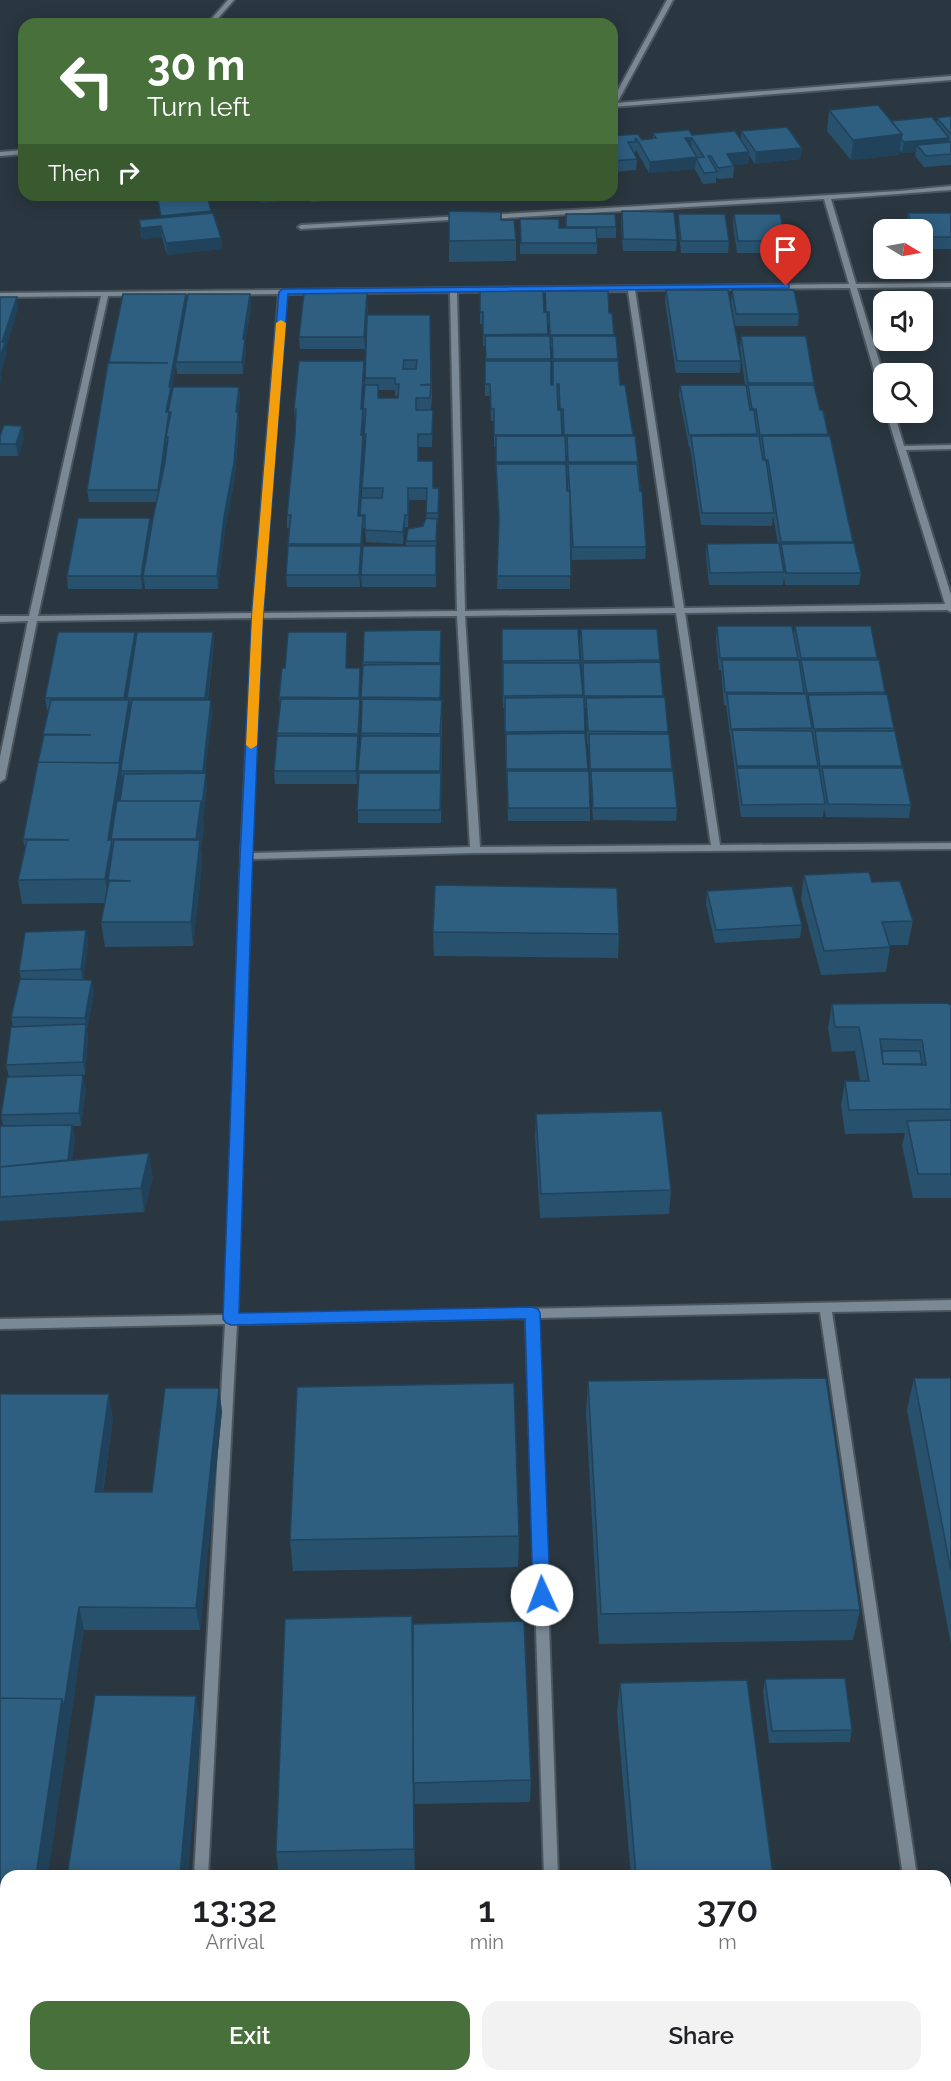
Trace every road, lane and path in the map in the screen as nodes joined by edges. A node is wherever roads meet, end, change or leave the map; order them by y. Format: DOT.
graph roads {
  1 [pos="231,0"];
  2 [pos="670,0"];
  3 [pos="215,18"];
  4 [pos="951,78"];
  5 [pos="618,96"];
  6 [pos="618,105"];
  7 [pos="18,152"];
  8 [pos="0,154"];
  9 [pos="951,188"];
  10 [pos="899,193"];
  11 [pos="951,195"];
  12 [pos="827,197"];
  13 [pos="480,217"];
  14 [pos="468,218"];
  15 [pos="301,227"];
  16 [pos="951,285"];
  17 [pos="853,286"];
  18 [pos="631,288"];
  19 [pos="453,290"];
  20 [pos="283,292"];
  21 [pos="105,293"];
  22 [pos="0,295"];
  23 [pos="876,363"];
  24 [pos="893,423"];
  25 [pos="951,447"];
  26 [pos="900,448"];
  27 [pos="951,608"];
  28 [pos="680,610"];
  29 [pos="461,613"];
  30 [pos="257,616"];
  31 [pos="33,618"];
  32 [pos="0,619"];
  33 [pos="0,779"];
  34 [pos="951,846"];
  35 [pos="716,848"];
  36 [pos="475,850"];
  37 [pos="246,856"];
  38 [pos="951,1305"];
  39 [pos="825,1307"];
  40 [pos="532,1313"];
  41 [pos="231,1319"];
  42 [pos="0,1324"];
  43 [pos="201,1870"];
  44 [pos="551,1870"];
  45 [pos="909,1870"];
  1 -- 3 [label="street"];
  2 -- 5 [label="street"];
  4 -- 6 [label="street"];
  7 -- 8 [label="street"];
  9 -- 10 [label="street"];
  10 -- 11 [label="street"];
  10 -- 12 [label="street"];
  12 -- 13 [label="street"];
  12 -- 17 [label="street"];
  14 -- 15 [label="street"];
  16 -- 17 [label="street"];
  17 -- 18 [label="street"];
  17 -- 23 [label="street"];
  18 -- 19 [label="street"];
  18 -- 28 [label="street"];
  19 -- 20 [label="street"];
  19 -- 29 [label="street"];
  20 -- 21 [label="street"];
  20 -- 30 [label="street"];
  21 -- 22 [label="street"];
  21 -- 31 [label="street"];
  24 -- 26 [label="street"];
  25 -- 26 [label="street"];
  26 -- 27 [label="street"];
  27 -- 28 [label="street"];
  28 -- 29 [label="street"];
  28 -- 35 [label="street"];
  29 -- 30 [label="street"];
  29 -- 36 [label="street"];
  30 -- 31 [label="street"];
  30 -- 37 [label="street"];
  31 -- 32 [label="street"];
  31 -- 33 [label="street"];
  34 -- 35 [label="street"];
  35 -- 36 [label="street"];
  36 -- 37 [label="street"];
  37 -- 41 [label="street"];
  38 -- 39 [label="street"];
  39 -- 40 [label="street"];
  39 -- 45 [label="street"];
  40 -- 41 [label="street"];
  40 -- 44 [label="street"];
  41 -- 42 [label="street"];
  41 -- 43 [label="street"];
}
